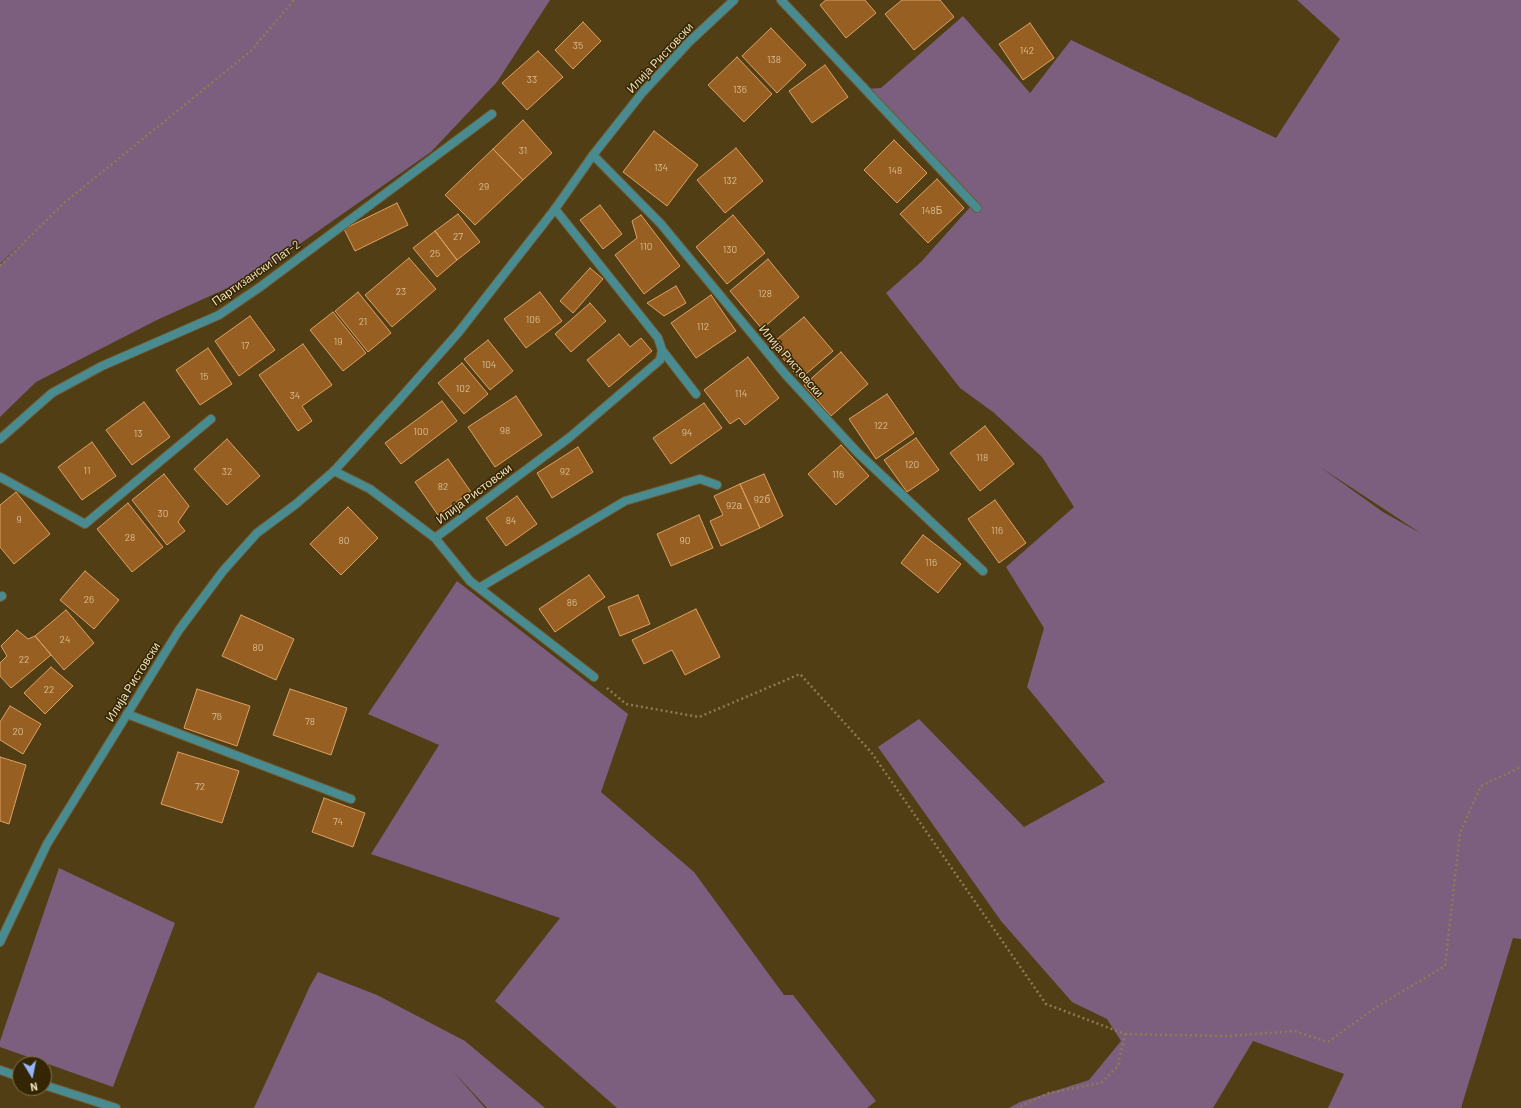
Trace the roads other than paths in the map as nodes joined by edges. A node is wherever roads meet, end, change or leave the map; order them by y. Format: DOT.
graph roads {
  1 [pos="734,0"];
  2 [pos="781,0"];
  3 [pos="492,114"];
  4 [pos="593,155"];
  5 [pos="977,208"];
  6 [pos="555,210"];
  7 [pos="662,350"];
  8 [pos="696,394"];
  9 [pos="211,419"];
  10 [pos="0,439"];
  11 [pos="334,471"];
  12 [pos="0,477"];
  13 [pos="717,485"];
  14 [pos="435,538"];
  15 [pos="983,571"];
  16 [pos="479,588"];
  17 [pos="594,677"];
  18 [pos="127,714"];
  19 [pos="351,799"];
  20 [pos="0,942"];
  21 [pos="0,1070"];
  22 [pos="12,1074"];
  23 [pos="52,1088"];
  24 [pos="116,1108"];
  1 -- 4 [label="street, Илија Ристовски"];
  2 -- 5 [label="street"];
  3 -- 10 [label="street, Партизански Пат-2"];
  4 -- 6 [label="street, Илија Ристовски"];
  4 -- 15 [label="street, Илија Ристовски"];
  6 -- 7 [label="street"];
  6 -- 11 [label="street, Илија Ристовски"];
  7 -- 8 [label="street"];
  7 -- 14 [label="street, Илија Ристовски"];
  9 -- 12 [label="street"];
  11 -- 14 [label="street, Илија Ристовски"];
  11 -- 18 [label="street, Илија Ристовски"];
  13 -- 16 [label="street"];
  14 -- 16 [label="street, Илија Ристовски"];
  16 -- 17 [label="street, Илија Ристовски"];
  18 -- 19 [label="street"];
  18 -- 20 [label="street, Илија Ристовски"];
  21 -- 22 [label="street"];
  23 -- 24 [label="street"];
}
